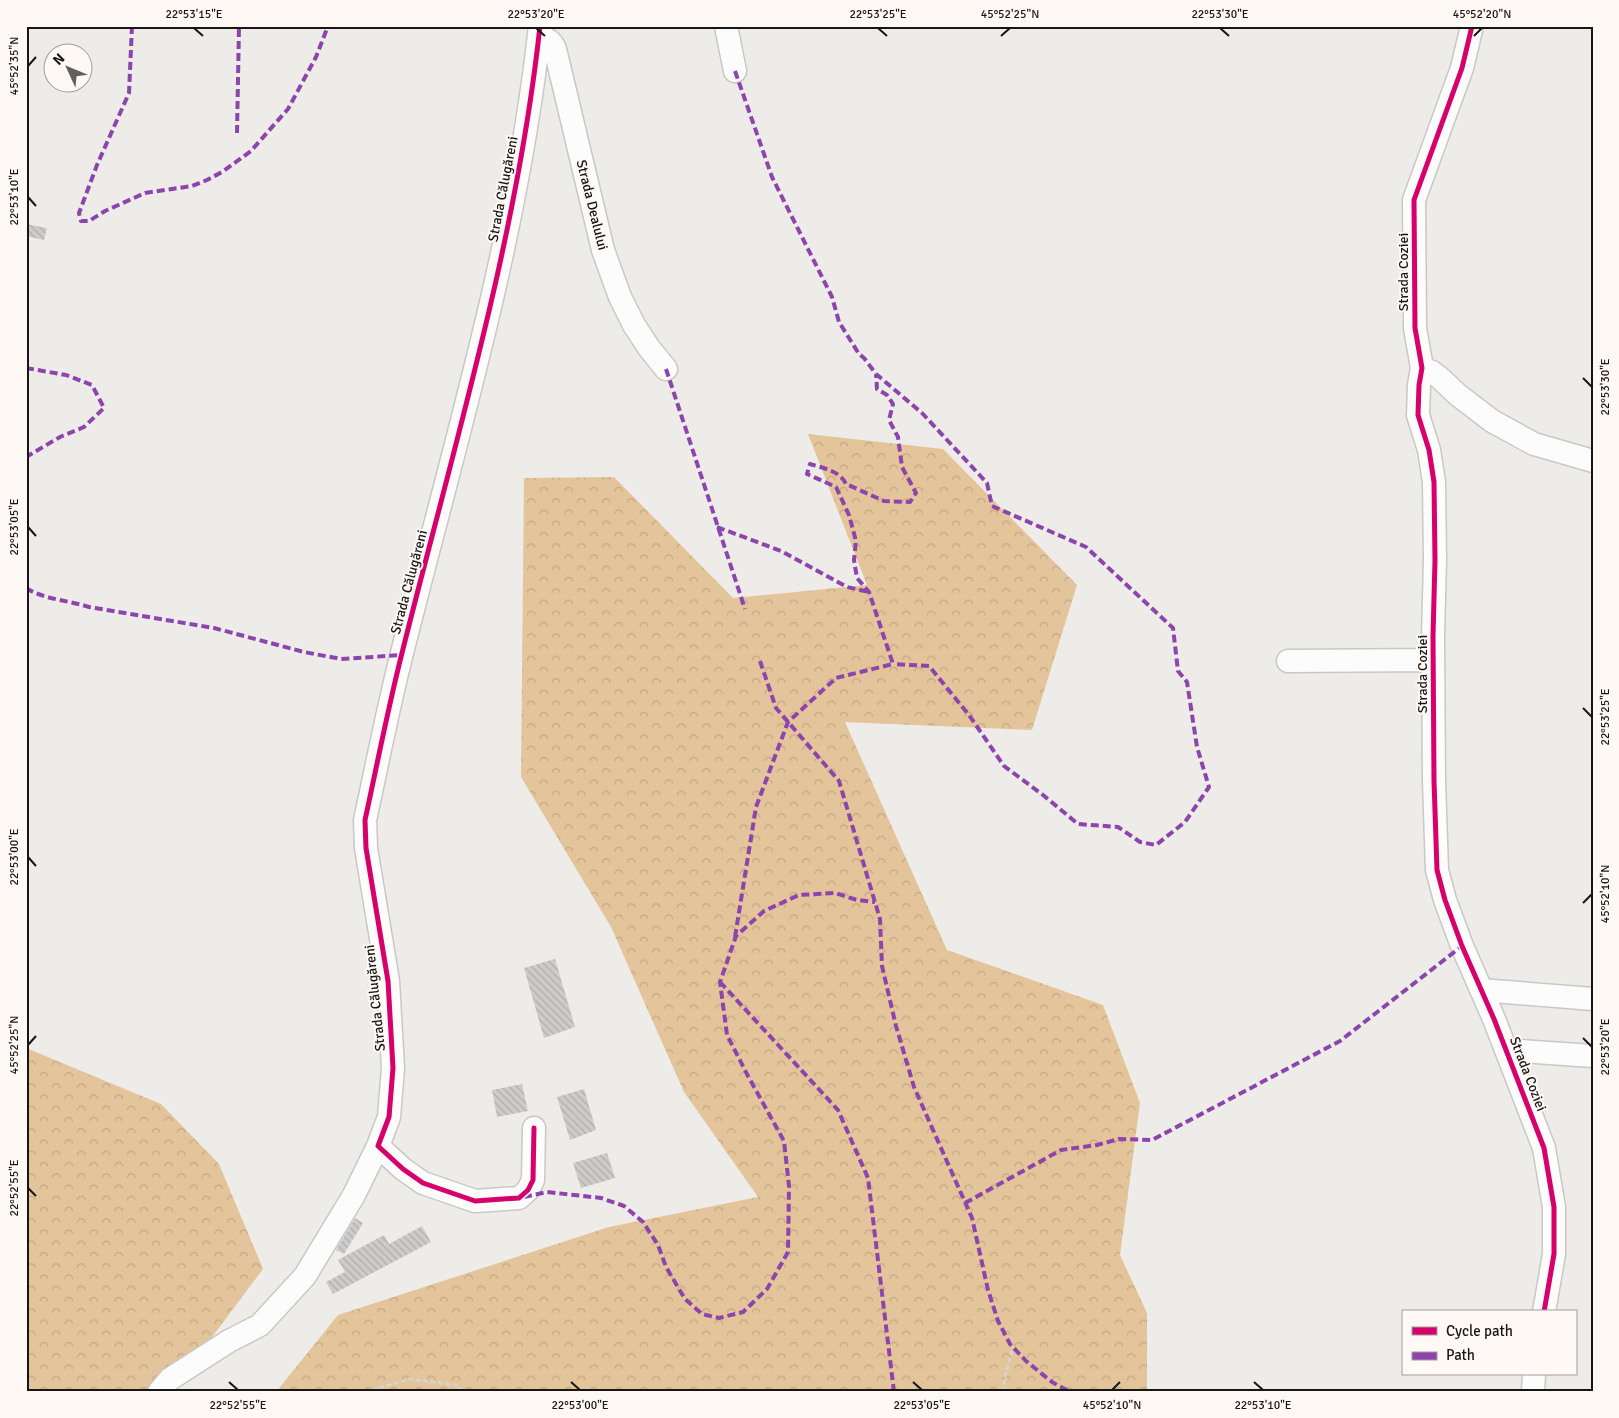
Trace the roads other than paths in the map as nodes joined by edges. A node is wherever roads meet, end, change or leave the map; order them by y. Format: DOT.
graph roads {
  1 [pos="726,26"];
  2 [pos="1472,26"];
  3 [pos="540,32"];
  4 [pos="735,71"];
  5 [pos="1422,368"];
  6 [pos="666,369"];
  7 [pos="1593,460"];
  8 [pos="1288,660"];
  9 [pos="1433,660"];
  10 [pos="1481,990"];
  11 [pos="1593,999"];
  12 [pos="1506,1050"];
  13 [pos="1593,1056"];
  14 [pos="534,1128"];
  15 [pos="378,1146"];
  16 [pos="1544,1310"];
  17 [pos="1534,1376"];
  18 [pos="159,1392"];
  19 [pos="1533,1392"];
  1 -- 4 [label="street"];
  2 -- 5 [label="street, Strada Coziei"];
  3 -- 6 [label="street, Strada Dealului"];
  3 -- 15 [label="street, Strada Călugăreni"];
  5 -- 7 [label="street"];
  5 -- 9 [label="street, Strada Coziei"];
  8 -- 9 [label="street"];
  9 -- 10 [label="street, Strada Coziei"];
  10 -- 11 [label="street"];
  10 -- 12 [label="street, Strada Coziei"];
  12 -- 13 [label="street"];
  12 -- 16 [label="street, Strada Coziei"];
  14 -- 15 [label="street"];
  15 -- 18 [label="street, Strada Călugăreni"];
  17 -- 19 [label="street"];
}
